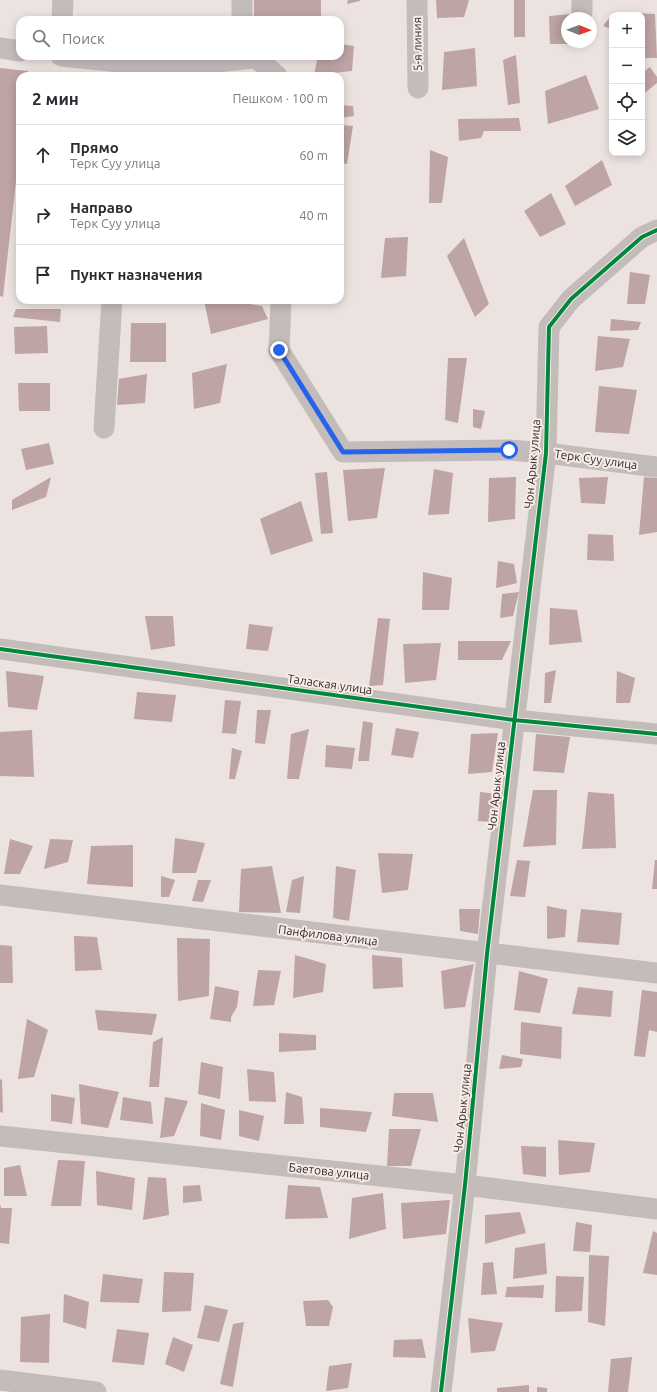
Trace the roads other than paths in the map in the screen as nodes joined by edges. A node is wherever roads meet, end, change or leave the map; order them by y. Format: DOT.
graph roads {
  1 [pos="63,0"];
  2 [pos="242,0"];
  3 [pos="417,0"];
  4 [pos="62,16"];
  5 [pos="242,16"];
  6 [pos="0,48"];
  7 [pos="16,50"];
  8 [pos="81,60"];
  9 [pos="228,60"];
  10 [pos="258,60"];
  11 [pos="127,70"];
  12 [pos="272,72"];
  13 [pos="418,88"];
  14 [pos="657,230"];
  15 [pos="112,304"];
  16 [pos="281,304"];
  17 [pos="104,428"];
  18 [pos="546,453"];
  19 [pos="657,467"];
  20 [pos="0,649"];
  21 [pos="514,720"];
  22 [pos="657,734"];
  23 [pos="0,895"];
  24 [pos="487,954"];
  25 [pos="657,973"];
  26 [pos="0,1136"];
  27 [pos="465,1185"];
  28 [pos="657,1209"];
  29 [pos="0,1380"];
  30 [pos="96,1392"];
  31 [pos="441,1392"];
  1 -- 4 [label="street"];
  2 -- 5 [label="street"];
  3 -- 13 [label="street, 5-я линия"];
  6 -- 7 [label="street"];
  8 -- 11 [label="street"];
  9 -- 11 [label="street"];
  10 -- 12 [label="street"];
  14 -- 18 [label="street, Чон Арык улица"];
  15 -- 17 [label="street"];
  16 -- 18 [label="street, Терк Суу улица"];
  18 -- 19 [label="street, Терк Суу улица"];
  18 -- 21 [label="street, Чон Арык улица"];
  20 -- 21 [label="street, Талаская улица"];
  21 -- 22 [label="street, Талаская улица"];
  21 -- 24 [label="street, Чон Арык улица"];
  23 -- 24 [label="street, Панфилова улица"];
  24 -- 25 [label="street, Панфилова улица"];
  24 -- 27 [label="street, Чон Арык улица"];
  26 -- 27 [label="street, Баетова улица"];
  27 -- 28 [label="street, Баетова улица"];
  27 -- 31 [label="street, Чон Арык улица"];
  29 -- 30 [label="street"];
}
